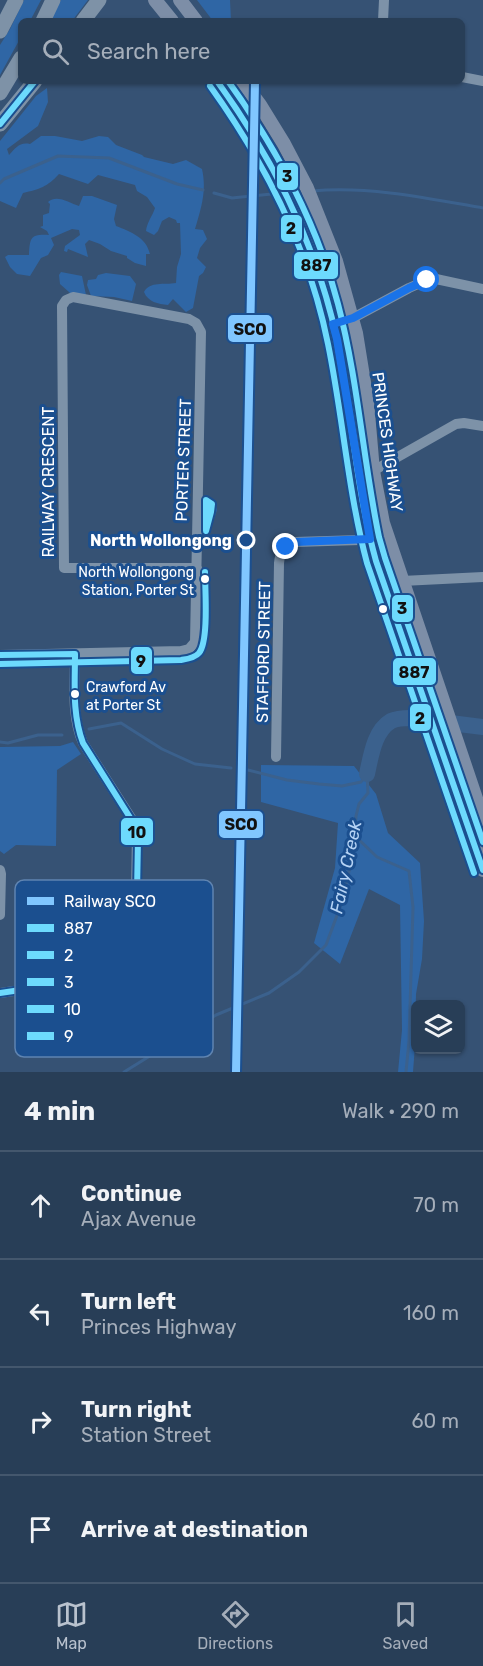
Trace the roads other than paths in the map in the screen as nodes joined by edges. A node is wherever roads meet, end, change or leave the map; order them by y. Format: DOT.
graph roads {
  1 [pos="16,0"];
  2 [pos="53,0"];
  3 [pos="100,0"];
  4 [pos="155,0"];
  5 [pos="180,0"];
  6 [pos="384,0"];
  7 [pos="44,18"];
  8 [pos="85,18"];
  9 [pos="170,18"];
  10 [pos="194,18"];
  11 [pos="383,18"];
  12 [pos="0,31"];
  13 [pos="18,63"];
  14 [pos="465,78"];
  15 [pos="483,81"];
  16 [pos="32,84"];
  17 [pos="220,84"];
  18 [pos="244,84"];
  19 [pos="0,93"];
  20 [pos="0,124"];
  21 [pos="483,289"];
  22 [pos="66,300"];
  23 [pos="353,318"];
  24 [pos="333,324"];
  25 [pos="483,426"];
  26 [pos="373,471"];
  27 [pos="387,537"];
  28 [pos="370,539"];
  29 [pos="197,568"];
  30 [pos="483,577"];
  31 [pos="402,581"];
  32 [pos="385,586"];
  33 [pos="75,654"];
  34 [pos="0,655"];
  35 [pos="276,757"];
  36 [pos="458,798"];
  37 [pos="479,798"];
  38 [pos="483,819"];
  39 [pos="0,870"];
  40 [pos="483,870"];
  41 [pos="136,880"];
  42 [pos="0,915"];
  43 [pos="15,991"];
  44 [pos="0,993"];
  1 -- 12 [label="highway"];
  2 -- 7 [label="highway"];
  3 -- 8 [label="highway"];
  4 -- 9 [label="main road"];
  5 -- 10 [label="main road"];
  6 -- 11 [label="street"];
  13 -- 19 [label="highway"];
  14 -- 15 [label="street"];
  16 -- 20 [label="highway"];
  17 -- 24 [label="main road, PRINCES HIGHWAY"];
  18 -- 23 [label="main road, PRINCES HIGHWAY"];
  21 -- 23 [label="street"];
  22 -- 29 [label="street, PORTER STREET"];
  22 -- 29 [label="street, RAILWAY CRESCENT"];
  23 -- 24 [label="street"];
  23 -- 26 [label="main road, PRINCES HIGHWAY"];
  24 -- 28 [label="main road, PRINCES HIGHWAY"];
  25 -- 26 [label="street"];
  26 -- 27 [label="main road, PRINCES HIGHWAY"];
  27 -- 28 [label="street"];
  27 -- 31 [label="main road, PRINCES HIGHWAY"];
  28 -- 32 [label="main road, PRINCES HIGHWAY"];
  28 -- 35 [label="street, STAFFORD STREET"];
  29 -- 33 [label="street, PORTER STREET"];
  30 -- 31 [label="street"];
  31 -- 32 [label="main road"];
  31 -- 37 [label="main road, PRINCES HIGHWAY"];
  32 -- 36 [label="main road, PRINCES HIGHWAY"];
  33 -- 34 [label="street, PORTER STREET"];
  33 -- 41 [label="street"];
  36 -- 37 [label="main road"];
  36 -- 40 [label="main road, PRINCES HIGHWAY"];
  37 -- 38 [label="main road, PRINCES HIGHWAY"];
  39 -- 42 [label="street"];
  43 -- 44 [label="street"];
}
